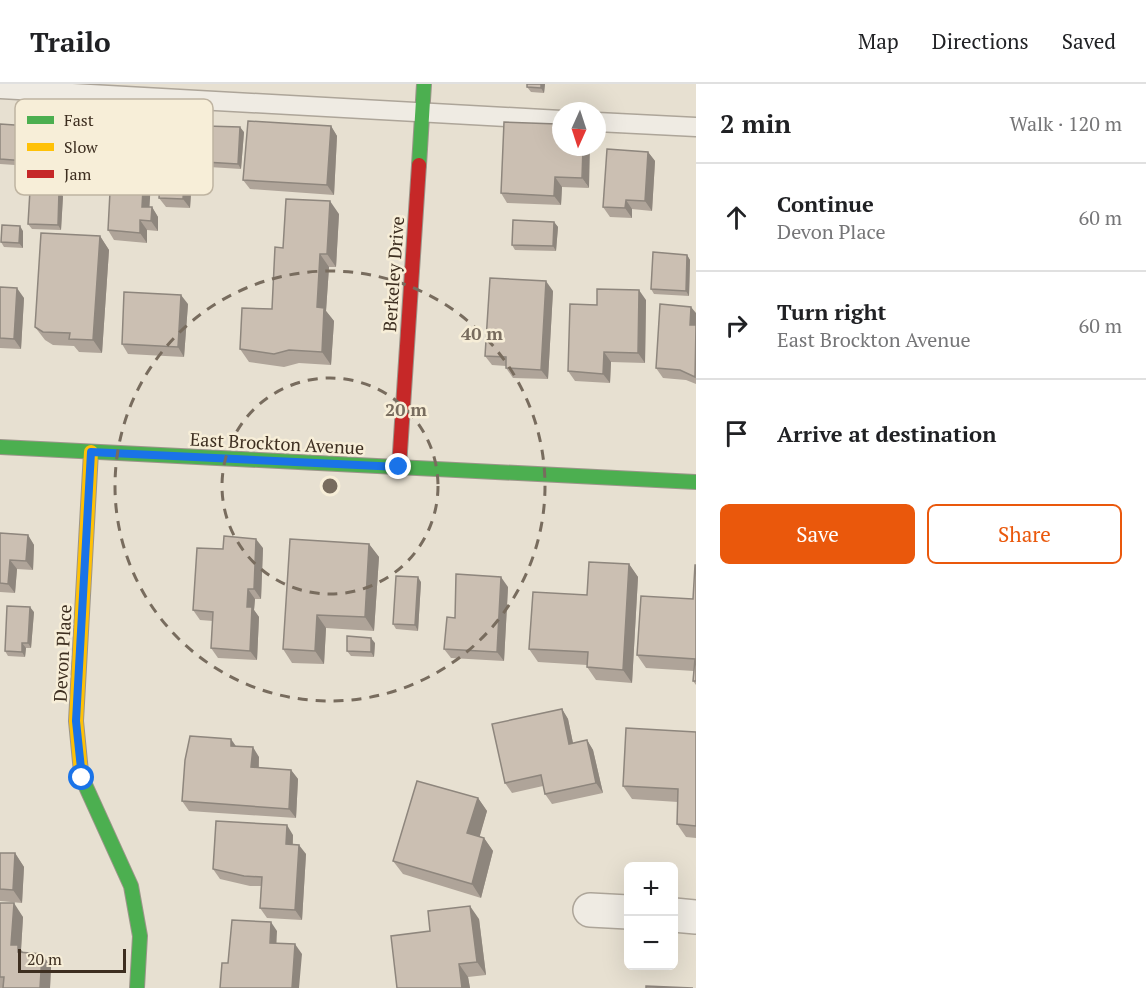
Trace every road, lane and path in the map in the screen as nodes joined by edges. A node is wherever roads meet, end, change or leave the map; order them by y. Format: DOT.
graph roads {
  1 [pos="424,84"];
  2 [pos="0,89"];
  3 [pos="176,99"];
  4 [pos="213,101"];
  5 [pos="422,113"];
  6 [pos="552,120"];
  7 [pos="606,122"];
  8 [pos="696,127"];
  9 [pos="0,447"];
  10 [pos="91,452"];
  11 [pos="399,467"];
  12 [pos="696,482"];
  13 [pos="590,910"];
  14 [pos="624,912"];
  15 [pos="678,915"];
  16 [pos="696,916"];
  17 [pos="137,988"];
  1 -- 5 [label="street, Berkeley Drive"];
  2 -- 3 [label="lane"];
  4 -- 5 [label="lane"];
  5 -- 6 [label="lane"];
  5 -- 11 [label="street, Berkeley Drive"];
  7 -- 8 [label="lane"];
  9 -- 10 [label="street, East Brockton Avenue"];
  10 -- 11 [label="street, East Brockton Avenue"];
  10 -- 17 [label="street, Devon Place"];
  11 -- 12 [label="street, East Brockton Avenue"];
  13 -- 14 [label="street"];
  15 -- 16 [label="street"];
}
